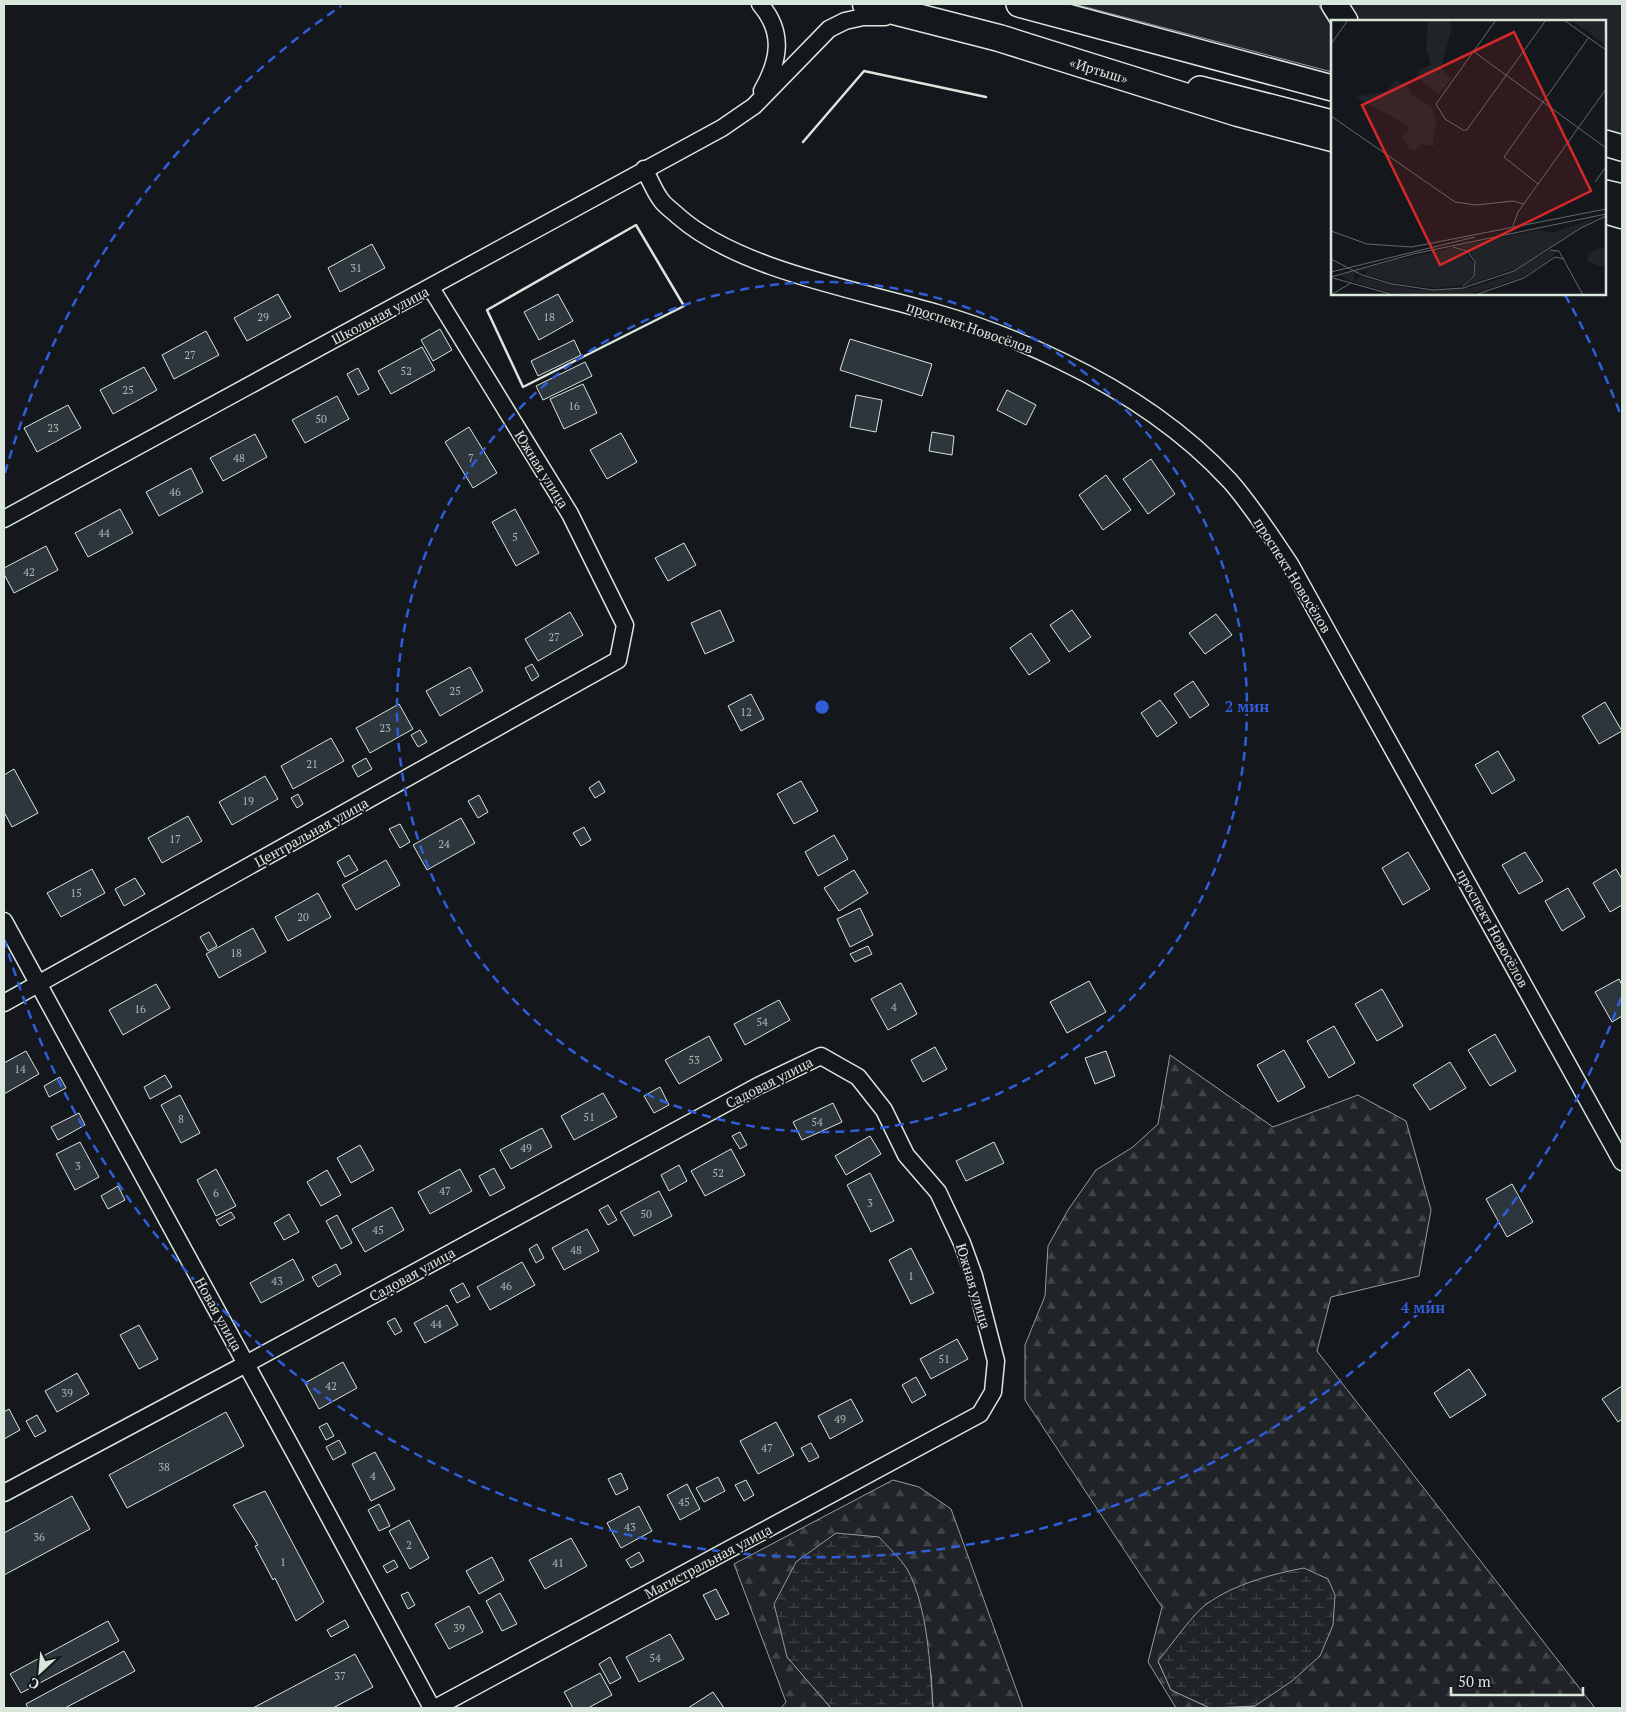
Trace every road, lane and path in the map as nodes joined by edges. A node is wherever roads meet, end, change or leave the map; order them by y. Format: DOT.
graph roads {
  1 [pos="760,4"];
  2 [pos="866,4"];
  3 [pos="1019,4"];
  4 [pos="1334,4"];
  5 [pos="921,18"];
  6 [pos="1344,20"];
  7 [pos="999,38"];
  8 [pos="1331,88"];
  9 [pos="754,106"];
  10 [pos="1331,123"];
  11 [pos="1331,138"];
  12 [pos="1606,143"];
  13 [pos="1622,148"];
  14 [pos="1606,158"];
  15 [pos="1622,162"];
  16 [pos="644,169"];
  17 [pos="1606,193"];
  18 [pos="1622,197"];
  19 [pos="1606,210"];
  20 [pos="1622,215"];
  21 [pos="431,288"];
  22 [pos="4,518"];
  23 [pos="618,660"];
  24 [pos="4,921"];
  25 [pos="37,985"];
  26 [pos="4,1003"];
  27 [pos="821,1056"];
  28 [pos="1622,1162"];
  29 [pos="246,1364"];
  30 [pos="980,1414"];
  31 [pos="4,1492"];
  32 [pos="433,1708"];
  1 -- 9 [label="street"];
  2 -- 5 [label="highway, «Иртыш»"];
  3 -- 8 [label="main road"];
  4 -- 6 [label="main road"];
  5 -- 7 [label="highway, «Иртыш»"];
  5 -- 9 [label="street, Школьная улица"];
  7 -- 10 [label="main road"];
  7 -- 11 [label="highway, «Иртыш»"];
  9 -- 16 [label="street, Школьная улица"];
  12 -- 13 [label="main road"];
  14 -- 15 [label="main road"];
  16 -- 21 [label="street, Школьная улица"];
  16 -- 28 [label="street, проспект Новосёлов"];
  17 -- 18 [label="main road"];
  19 -- 20 [label="highway"];
  21 -- 22 [label="street, Школьная улица"];
  21 -- 23 [label="street, Южная улица"];
  23 -- 25 [label="street, Центральная улица"];
  24 -- 25 [label="street, Новая улица"];
  25 -- 26 [label="street, Центральная улица"];
  25 -- 29 [label="street, Новая улица"];
  27 -- 29 [label="street, Садовая улица"];
  27 -- 30 [label="street, Южная улица"];
  29 -- 31 [label="street, Садовая улица"];
  29 -- 32 [label="street, Новая улица"];
  30 -- 32 [label="street, Магистральная улица"];
}
